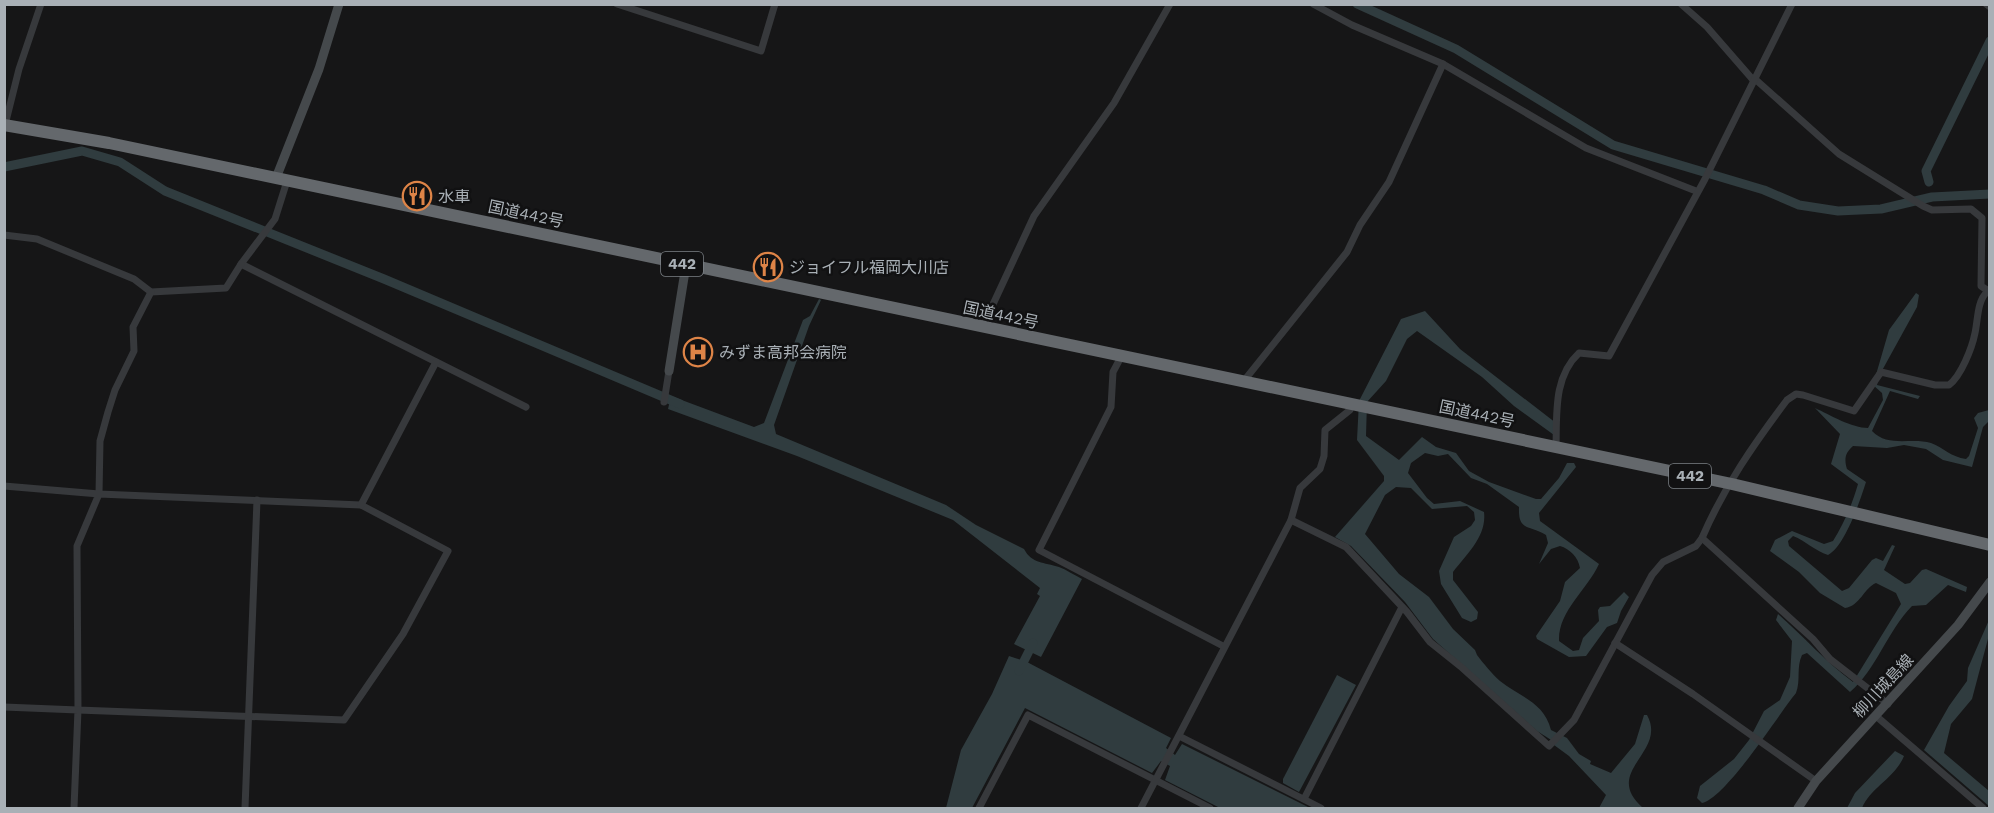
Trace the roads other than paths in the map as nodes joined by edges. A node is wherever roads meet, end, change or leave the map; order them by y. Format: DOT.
graph roads {
  1 [pos="41,4"];
  2 [pos="339,4"];
  3 [pos="618,4"];
  4 [pos="775,4"];
  5 [pos="1170,4"];
  6 [pos="1313,4"];
  7 [pos="1682,4"];
  8 [pos="1792,4"];
  9 [pos="1986,4"];
  10 [pos="1989,7"];
  11 [pos="1443,64"];
  12 [pos="1755,80"];
  13 [pos="5,125"];
  14 [pos="282,180"];
  15 [pos="1696,191"];
  16 [pos="4,235"];
  17 [pos="241,264"];
  18 [pos="686,265"];
  19 [pos="151,292"];
  20 [pos="1988,292"];
  21 [pos="982,328"];
  22 [pos="1121,357"];
  23 [pos="436,362"];
  24 [pos="669,371"];
  25 [pos="1243,383"];
  26 [pos="664,402"];
  27 [pos="1354,404"];
  28 [pos="526,407"];
  29 [pos="1556,448"];
  30 [pos="1732,484"];
  31 [pos="4,486"];
  32 [pos="99,494"];
  33 [pos="257,500"];
  34 [pos="361,505"];
  35 [pos="1291,520"];
  36 [pos="1702,538"];
  37 [pos="1989,545"];
  38 [pos="1989,582"];
  39 [pos="1402,606"];
  40 [pos="1615,643"];
  41 [pos="1224,646"];
  42 [pos="1888,704"];
  43 [pos="4,707"];
  44 [pos="78,710"];
  45 [pos="249,715"];
  46 [pos="1876,716"];
  47 [pos="1178,738"];
  48 [pos="1157,779"];
  49 [pos="1816,782"];
  50 [pos="1304,799"];
  51 [pos="74,808"];
  52 [pos="245,808"];
  53 [pos="979,808"];
  54 [pos="1141,808"];
  55 [pos="1210,808"];
  56 [pos="1321,808"];
  57 [pos="1798,808"];
  58 [pos="1983,808"];
  1 -- 13 [label="street"];
  2 -- 14 [label="main road"];
  3 -- 4 [label="street"];
  5 -- 21 [label="street"];
  6 -- 11 [label="street"];
  7 -- 12 [label="street"];
  8 -- 12 [label="street"];
  9 -- 10 [label="street"];
  11 -- 15 [label="street"];
  11 -- 25 [label="street"];
  12 -- 15 [label="street"];
  12 -- 20 [label="street"];
  13 -- 14 [label="highway, 国道442号 / 442"];
  14 -- 17 [label="street"];
  14 -- 18 [label="highway, 国道442号 / 442"];
  15 -- 29 [label="street"];
  16 -- 19 [label="street"];
  17 -- 19 [label="street"];
  17 -- 23 [label="street"];
  18 -- 21 [label="highway, 国道442号 / 442"];
  18 -- 24 [label="main road"];
  19 -- 32 [label="street"];
  20 -- 30 [label="street"];
  21 -- 22 [label="highway, 国道442号 / 442"];
  22 -- 25 [label="highway, 国道442号 / 442"];
  22 -- 41 [label="street"];
  23 -- 28 [label="street"];
  23 -- 34 [label="street"];
  24 -- 26 [label="street"];
  25 -- 27 [label="highway, 国道442号 / 442"];
  27 -- 29 [label="highway, 国道442号 / 442"];
  27 -- 35 [label="street"];
  29 -- 30 [label="highway, 国道442号 / 442"];
  30 -- 36 [label="street"];
  30 -- 37 [label="highway, 国道442号 / 442"];
  31 -- 32 [label="street"];
  32 -- 33 [label="street"];
  32 -- 44 [label="street"];
  33 -- 34 [label="street"];
  33 -- 45 [label="street"];
  34 -- 45 [label="street"];
  35 -- 39 [label="street"];
  35 -- 41 [label="street"];
  36 -- 40 [label="street"];
  36 -- 42 [label="street"];
  38 -- 42 [label="main road, 柳川城島線"];
  39 -- 40 [label="street"];
  39 -- 50 [label="street"];
  40 -- 49 [label="street"];
  41 -- 47 [label="street"];
  42 -- 46 [label="main road, 柳川城島線"];
  43 -- 44 [label="street"];
  44 -- 45 [label="street"];
  44 -- 51 [label="street"];
  45 -- 52 [label="street"];
  46 -- 49 [label="main road, 柳川城島線"];
  46 -- 58 [label="street"];
  47 -- 48 [label="street"];
  47 -- 50 [label="street"];
  48 -- 53 [label="street"];
  48 -- 54 [label="street"];
  48 -- 55 [label="street"];
  49 -- 57 [label="main road, 柳川城島線"];
  50 -- 56 [label="street"];
}
